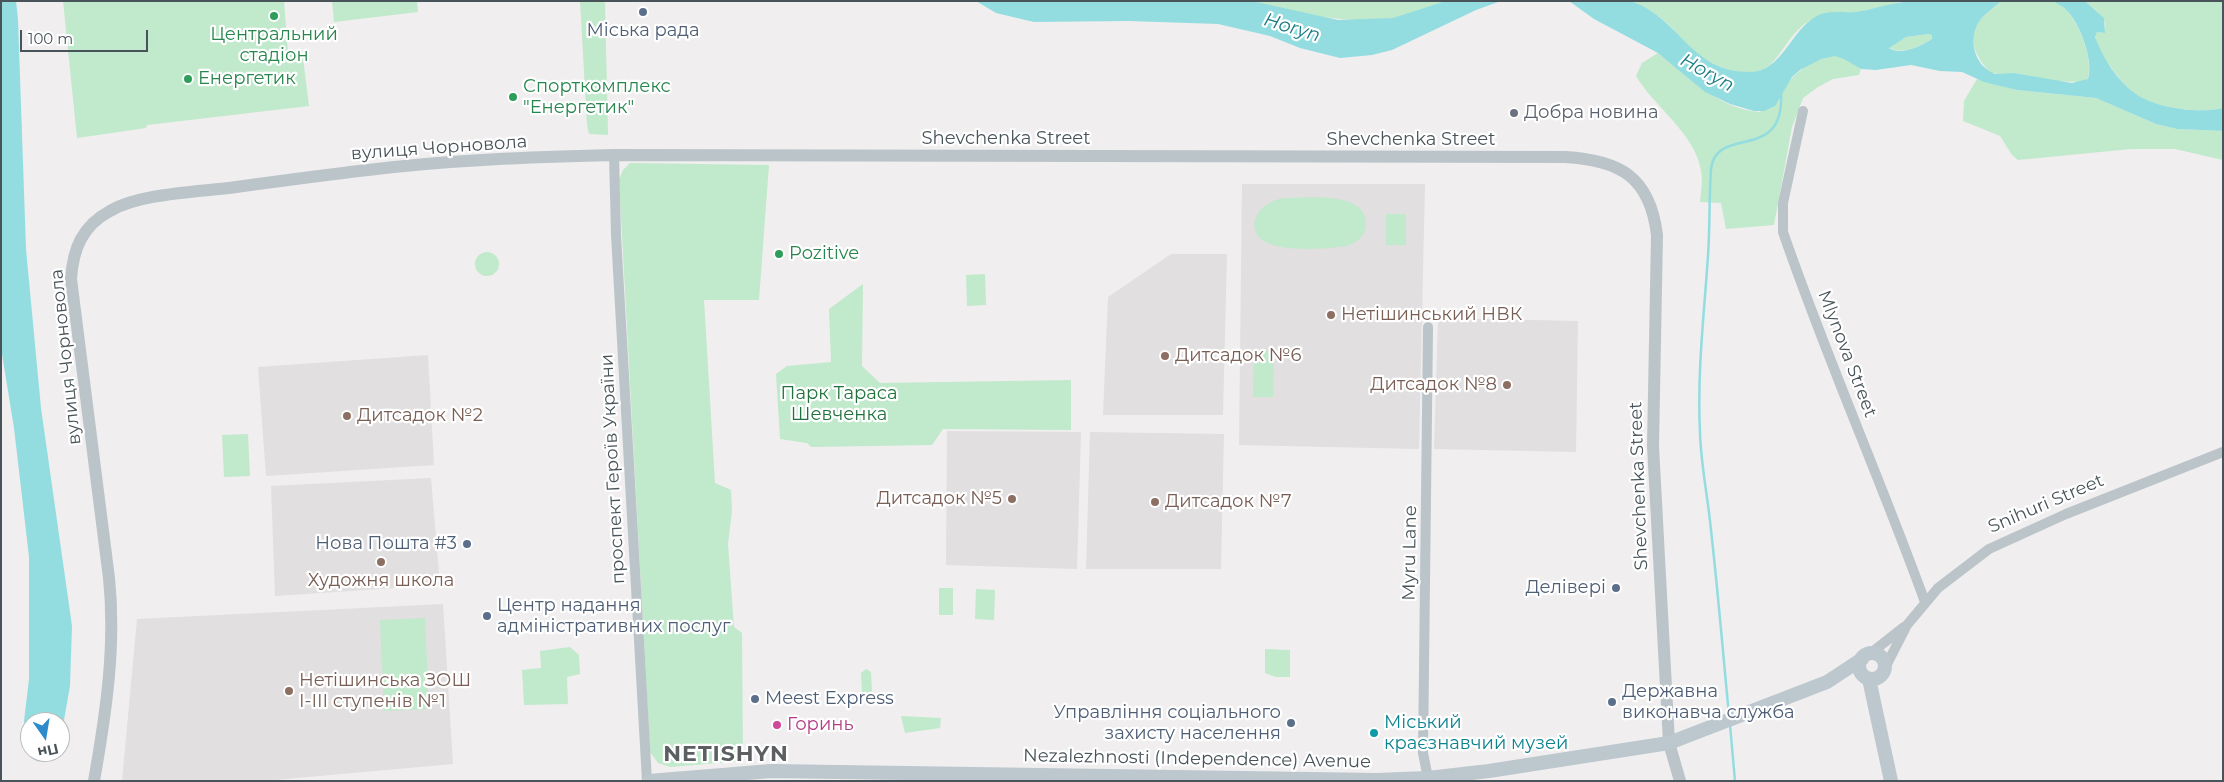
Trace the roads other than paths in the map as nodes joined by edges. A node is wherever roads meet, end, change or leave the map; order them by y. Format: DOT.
graph roads {
  1 [pos="1803,111"];
  2 [pos="614,155"];
  3 [pos="1428,327"];
  4 [pos="2223,452"];
  5 [pos="1925,602"];
  6 [pos="1907,625"];
  7 [pos="1866,656"];
  8 [pos="1885,668"];
  9 [pos="1866,677"];
  10 [pos="1827,682"];
  11 [pos="1874,704"];
  12 [pos="1699,732"];
  13 [pos="1669,743"];
  14 [pos="721,777"];
  15 [pos="1428,778"];
  16 [pos="1443,779"];
  17 [pos="94,781"];
  18 [pos="648,781"];
  19 [pos="1680,781"];
  20 [pos="1891,781"];
  1 -- 5 [label="street, Mlynova Street"];
  2 -- 13 [label="street, Shevchenka Street"];
  2 -- 17 [label="street, вулиця Чорновола"];
  2 -- 18 [label="street, проспект Героїв України"];
  3 -- 15 [label="street, Myru Lane"];
  4 -- 5 [label="street, Snihuri Street"];
  5 -- 6 [label="street, Snihuri Street"];
  6 -- 7 [label="street, Snihuri Street"];
  6 -- 8 [label="street, Snihuri Street"];
  7 -- 8 [label="main road"];
  7 -- 9 [label="main road"];
  7 -- 10 [label="main road, Snihuri Street"];
  8 -- 9 [label="main road"];
  8 -- 11 [label="main road"];
  9 -- 10 [label="main road, Snihuri Street"];
  9 -- 11 [label="main road"];
  10 -- 12 [label="main road, Snihuri Street"];
  11 -- 20 [label="main road"];
  12 -- 13 [label="main road, Nezalezhnosti (Independence) Avenue"];
  13 -- 16 [label="main road, Nezalezhnosti (Independence) Avenue"];
  13 -- 19 [label="street, Shevchenka Street"];
  14 -- 15 [label="main road, Nezalezhnosti (Independence) Avenue"];
  14 -- 18 [label="main road, Nezalezhnosti (Independence) Avenue"];
  15 -- 16 [label="main road, Nezalezhnosti (Independence) Avenue"];
}
